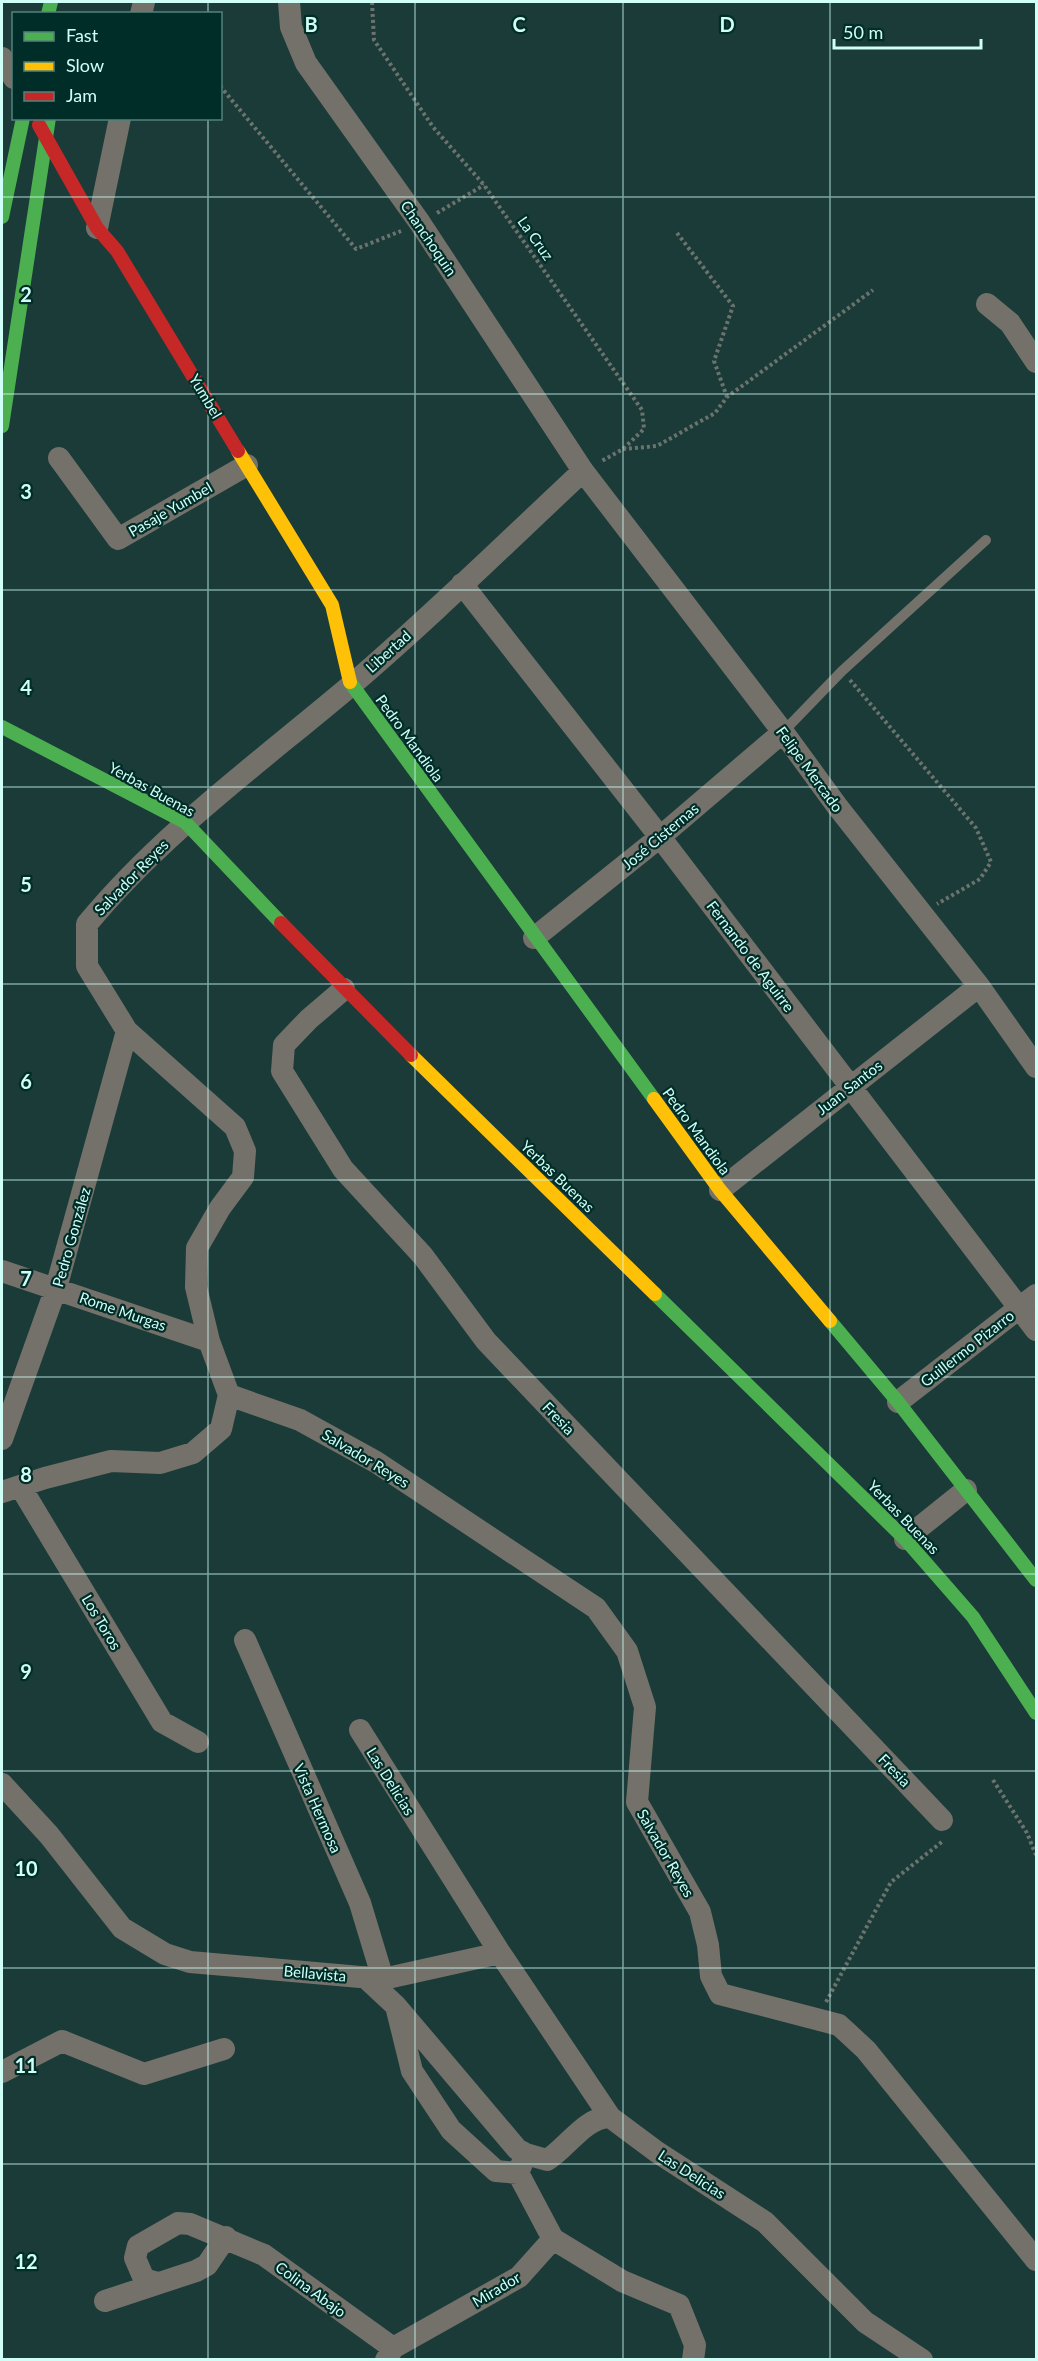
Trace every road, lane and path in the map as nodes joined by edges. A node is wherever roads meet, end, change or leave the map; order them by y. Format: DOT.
graph roads {
  1 [pos="289,2"];
  2 [pos="372,2"];
  3 [pos="2,58"];
  4 [pos="12,75"];
  5 [pos="222,88"];
  6 [pos="23,120"];
  7 [pos="37,120"];
  8 [pos="49,120"];
  9 [pos="120,120"];
  10 [pos="46,139"];
  11 [pos="484,185"];
  12 [pos="2,217"];
  13 [pos="420,223"];
  14 [pos="97,228"];
  15 [pos="677,233"];
  16 [pos="873,290"];
  17 [pos="987,304"];
  18 [pos="1036,362"];
  19 [pos="727,397"];
  20 [pos="2,426"];
  21 [pos="623,449"];
  22 [pos="58,458"];
  23 [pos="247,465"];
  24 [pos="583,471"];
  25 [pos="986,540"];
  26 [pos="462,584"];
  27 [pos="842,671"];
  28 [pos="351,685"];
  29 [pos="2,727"];
  30 [pos="783,732"];
  31 [pos="185,822"];
  32 [pos="660,837"];
  33 [pos="921,913"];
  34 [pos="534,938"];
  35 [pos="979,986"];
  36 [pos="344,989"];
  37 [pos="127,1031"];
  38 [pos="1036,1067"];
  39 [pos="850,1086"];
  40 [pos="720,1190"];
  41 [pos="2,1270"];
  42 [pos="56,1288"];
  43 [pos="1028,1301"];
  44 [pos="1036,1330"];
  45 [pos="209,1341"];
  46 [pos="229,1395"];
  47 [pos="898,1402"];
  48 [pos="2,1439"];
  49 [pos="11,1489"];
  50 [pos="966,1490"];
  51 [pos="905,1539"];
  52 [pos="1036,1580"];
  53 [pos="244,1640"];
  54 [pos="1036,1713"];
  55 [pos="360,1730"];
  56 [pos="198,1742"];
  57 [pos="993,1780"];
  58 [pos="2,1784"];
  59 [pos="942,1820"];
  60 [pos="1036,1855"];
  61 [pos="500,1953"];
  62 [pos="374,1978"];
  63 [pos="396,2006"];
  64 [pos="818,2018"];
  65 [pos="224,2049"];
  66 [pos="2,2072"];
  67 [pos="610,2117"];
  68 [pos="524,2172"];
  69 [pos="226,2237"];
  70 [pos="553,2239"];
  71 [pos="1036,2260"];
  72 [pos="158,2283"];
  73 [pos="105,2301"];
  74 [pos="390,2354"];
  75 [pos="693,2360"];
  76 [pos="922,2360"];
  1 -- 13 [label="street, Chanchoquin"];
  2 -- 11 [label="path, La Cruz"];
  3 -- 4 [label="street"];
  5 -- 13 [label="path"];
  6 -- 12 [label="street"];
  7 -- 10 [label="street, Yumbel"];
  8 -- 10 [label="street"];
  9 -- 14 [label="street"];
  10 -- 14 [label="street, Yumbel"];
  10 -- 20 [label="street"];
  11 -- 13 [label="path"];
  11 -- 21 [label="path, La Cruz"];
  13 -- 24 [label="street, Chanchoquin"];
  14 -- 23 [label="street, Yumbel"];
  15 -- 19 [label="path"];
  16 -- 19 [label="path"];
  17 -- 18 [label="street"];
  19 -- 21 [label="path"];
  21 -- 24 [label="path, La Cruz"];
  22 -- 23 [label="street, Pasaje Yumbel"];
  23 -- 28 [label="street, Yumbel"];
  24 -- 26 [label="street, Libertad"];
  24 -- 30 [label="street, Felipe Mercado"];
  25 -- 27 [label="lane"];
  26 -- 28 [label="street, Libertad"];
  26 -- 32 [label="street, Fernando de Aguirre"];
  27 -- 30 [label="lane"];
  27 -- 33 [label="path"];
  28 -- 31 [label="street, Libertad"];
  28 -- 34 [label="street, Pedro Mandiola"];
  29 -- 31 [label="street, Yerbas Buenas"];
  30 -- 32 [label="street, José Cisternas"];
  30 -- 33 [label="street, Felipe Mercado"];
  31 -- 36 [label="street, Yerbas Buenas"];
  31 -- 37 [label="street, Salvador Reyes"];
  32 -- 34 [label="street, José Cisternas"];
  32 -- 39 [label="street, Fernando de Aguirre"];
  33 -- 35 [label="street, Felipe Mercado"];
  34 -- 40 [label="street, Pedro Mandiola"];
  35 -- 38 [label="street, Felipe Mercado"];
  35 -- 39 [label="street, Juan Santos"];
  36 -- 51 [label="street, Yerbas Buenas"];
  36 -- 59 [label="street, Fresia"];
  37 -- 42 [label="street, Pedro González"];
  37 -- 45 [label="street, Salvador Reyes"];
  39 -- 40 [label="street, Juan Santos"];
  39 -- 43 [label="street, Fernando de Aguirre"];
  40 -- 47 [label="street, Pedro Mandiola"];
  41 -- 42 [label="street, Rome Murgas"];
  42 -- 45 [label="street, Rome Murgas"];
  42 -- 48 [label="street, Pedro González"];
  43 -- 44 [label="street, Fernando de Aguirre"];
  43 -- 47 [label="street, Guillermo Pizarro"];
  45 -- 46 [label="street, Salvador Reyes"];
  46 -- 49 [label="street"];
  46 -- 64 [label="street, Salvador Reyes"];
  47 -- 50 [label="street, Pedro Mandiola"];
  49 -- 56 [label="street, Los Toros"];
  50 -- 51 [label="street"];
  50 -- 52 [label="street, Pedro Mandiola"];
  51 -- 54 [label="street, Yerbas Buenas"];
  53 -- 62 [label="street, Vista Hermosa"];
  55 -- 61 [label="street, Las Delicias"];
  57 -- 60 [label="path"];
  58 -- 62 [label="street, Bellavista"];
  59 -- 64 [label="path"];
  61 -- 62 [label="street"];
  61 -- 67 [label="street, Las Delicias"];
  62 -- 63 [label="street, Bellavista"];
  63 -- 68 [label="street, Bellavista"];
  63 -- 68 [label="street"];
  64 -- 71 [label="street, Salvador Reyes"];
  65 -- 66 [label="street"];
  67 -- 68 [label="street"];
  67 -- 76 [label="street, Las Delicias"];
  68 -- 70 [label="street"];
  69 -- 72 [label="street"];
  69 -- 72 [label="street, Colina Abajo"];
  69 -- 74 [label="street, Colina Abajo"];
  70 -- 74 [label="street, Mirador"];
  70 -- 75 [label="street"];
  72 -- 73 [label="street"];
}
